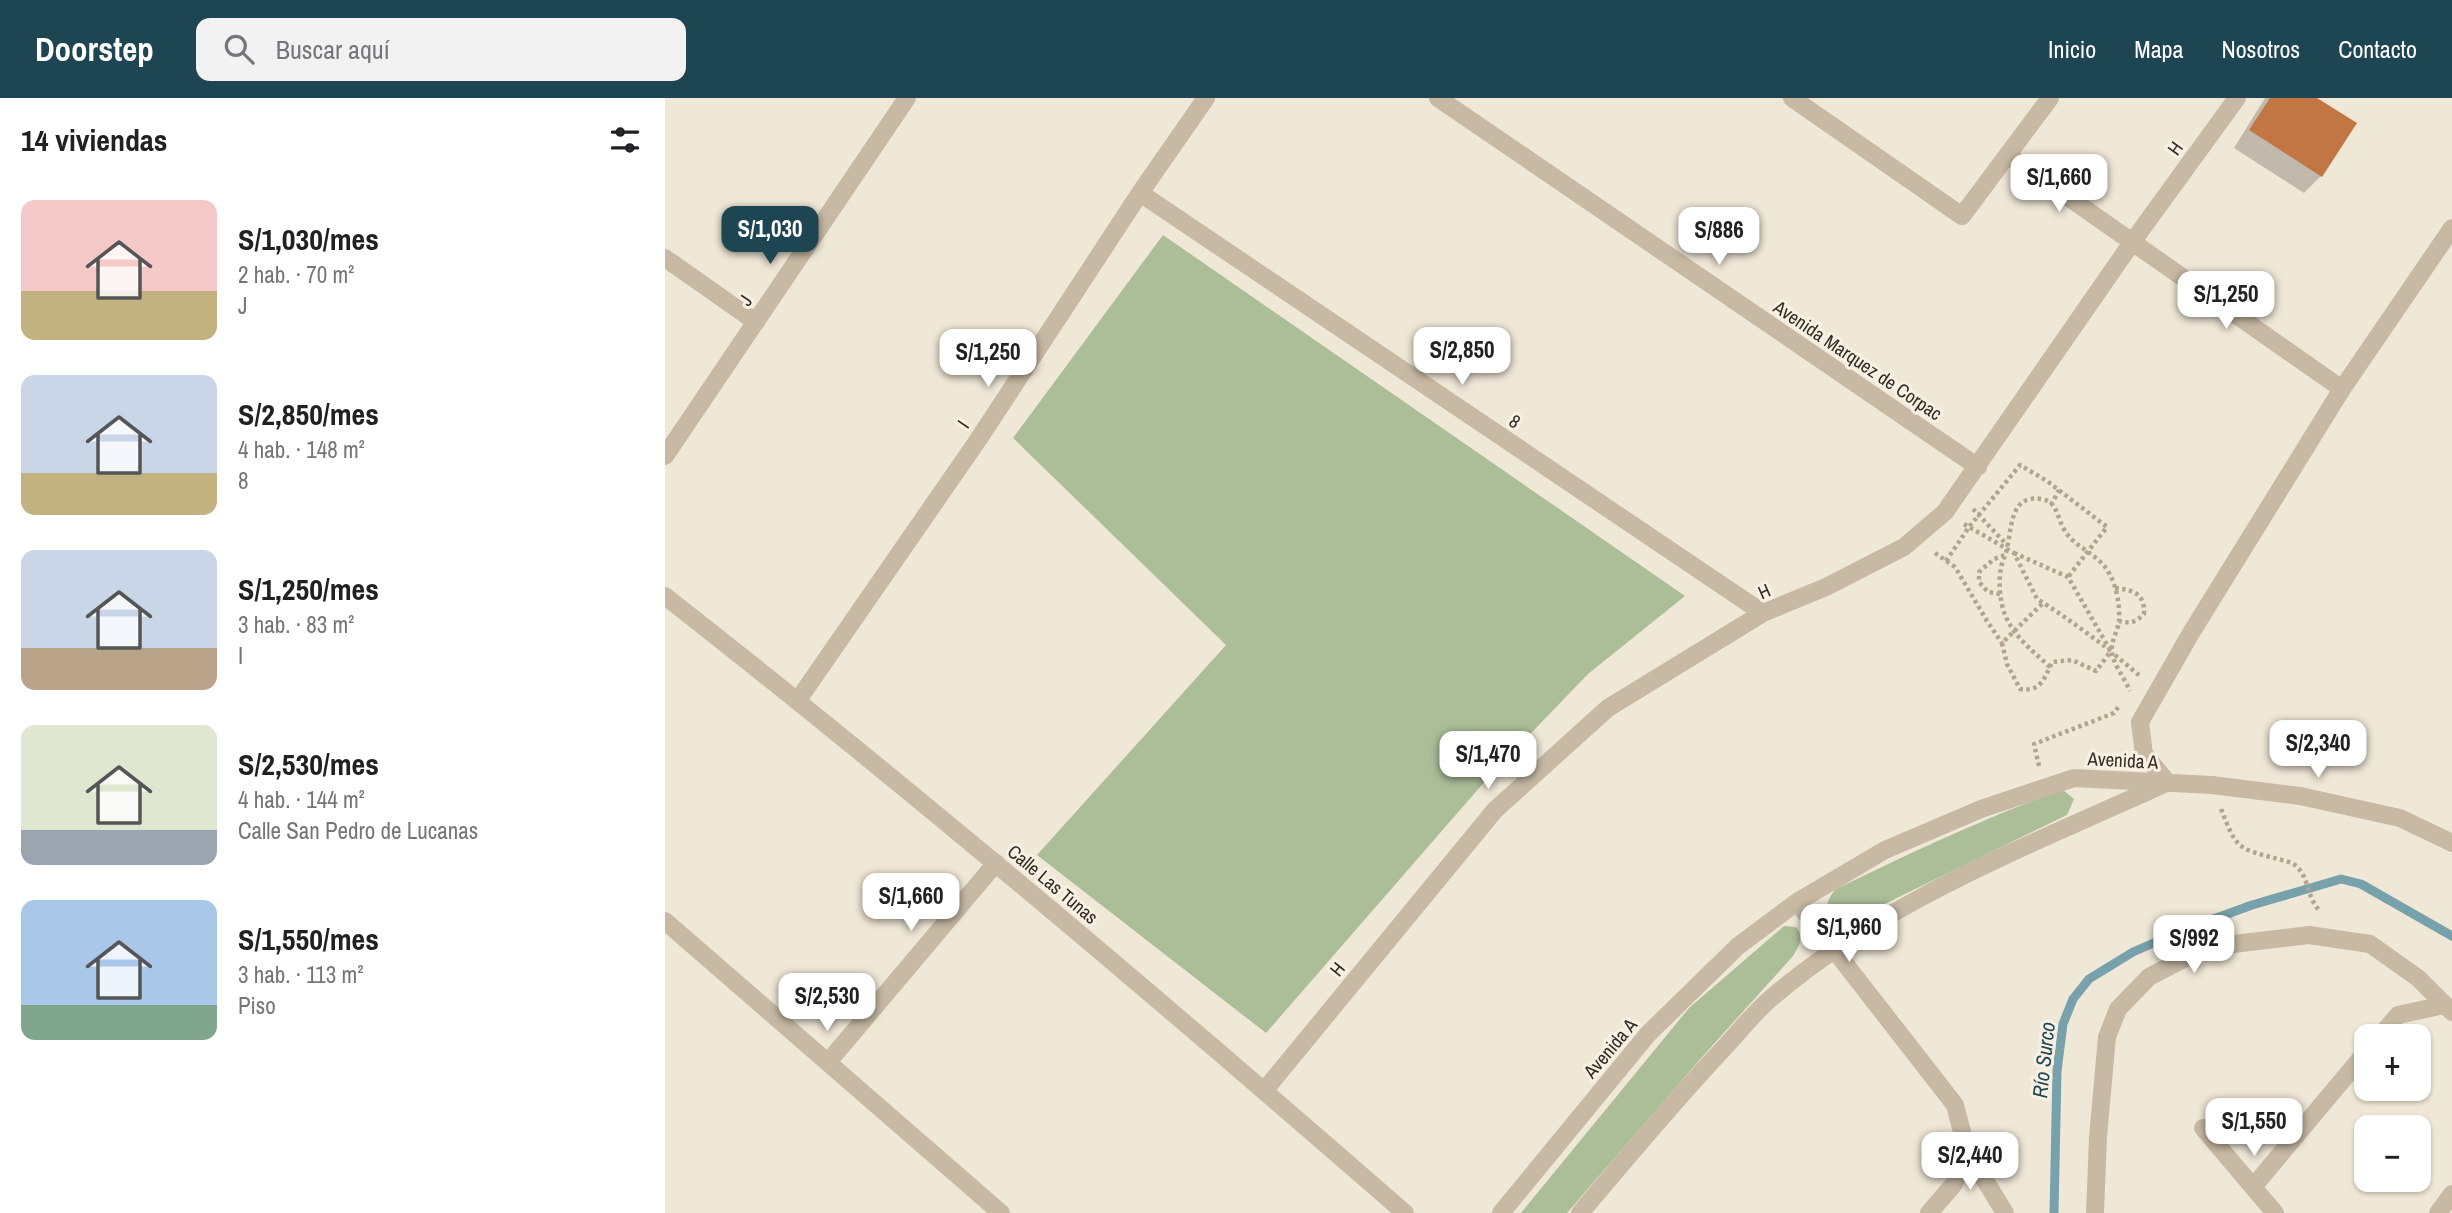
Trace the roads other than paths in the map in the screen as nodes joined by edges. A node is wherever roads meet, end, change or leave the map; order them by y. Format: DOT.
graph roads {
  1 [pos="907,98"];
  2 [pos="1206,98"];
  3 [pos="1438,98"];
  4 [pos="2050,98"];
  5 [pos="2237,98"];
  6 [pos="1800,100"];
  7 [pos="2008,155"];
  8 [pos="1140,193"];
  9 [pos="2452,228"];
  10 [pos="2133,241"];
  11 [pos="665,258"];
  12 [pos="756,322"];
  13 [pos="2342,389"];
  14 [pos="665,456"];
  15 [pos="1978,467"];
  16 [pos="665,596"];
  17 [pos="1763,613"];
  18 [pos="798,700"];
  19 [pos="2168,783"];
  20 [pos="2452,843"];
  21 [pos="996,863"];
  22 [pos="1797,902"];
  23 [pos="665,921"];
  24 [pos="1835,950"];
  25 [pos="2448,1008"];
  26 [pos="2390,1024"];
  27 [pos="829,1061"];
  28 [pos="2354,1066"];
  29 [pos="1264,1091"];
  30 [pos="2203,1128"];
  31 [pos="1967,1151"];
  32 [pos="2253,1187"];
  33 [pos="2452,1194"];
  34 [pos="1001,1213"];
  35 [pos="1405,1213"];
  36 [pos="1501,1213"];
  37 [pos="1580,1213"];
  38 [pos="1929,1213"];
  39 [pos="2005,1213"];
  40 [pos="2095,1213"];
  41 [pos="2275,1213"];
  42 [pos="2438,1213"];
  1 -- 12 [label="street, J"];
  2 -- 8 [label="street, I"];
  3 -- 15 [label="street, Avenida Marquez de Corpac"];
  4 -- 7 [label="street"];
  5 -- 10 [label="street, H"];
  6 -- 7 [label="street"];
  7 -- 10 [label="street"];
  8 -- 17 [label="street, 8"];
  8 -- 18 [label="street, I"];
  9 -- 13 [label="street"];
  10 -- 13 [label="street"];
  10 -- 15 [label="street, H"];
  11 -- 12 [label="street"];
  12 -- 14 [label="street, J"];
  13 -- 19 [label="street"];
  15 -- 17 [label="street, H"];
  16 -- 18 [label="street, Calle Las Tunas"];
  17 -- 29 [label="street, H"];
  18 -- 21 [label="street, Calle Las Tunas"];
  19 -- 20 [label="street"];
  19 -- 22 [label="street, Avenida A"];
  19 -- 24 [label="street, Avenida A"];
  21 -- 27 [label="street"];
  21 -- 29 [label="street, Calle Las Tunas"];
  22 -- 24 [label="street"];
  22 -- 36 [label="street, Avenida A"];
  23 -- 27 [label="street"];
  24 -- 31 [label="street"];
  24 -- 37 [label="street, Avenida A"];
  25 -- 26 [label="street"];
  25 -- 40 [label="street"];
  27 -- 34 [label="street"];
  28 -- 32 [label="street"];
  29 -- 35 [label="street, Calle Las Tunas"];
  30 -- 32 [label="street"];
  31 -- 38 [label="street"];
  31 -- 39 [label="street"];
  32 -- 41 [label="street"];
  33 -- 42 [label="street"];
}
